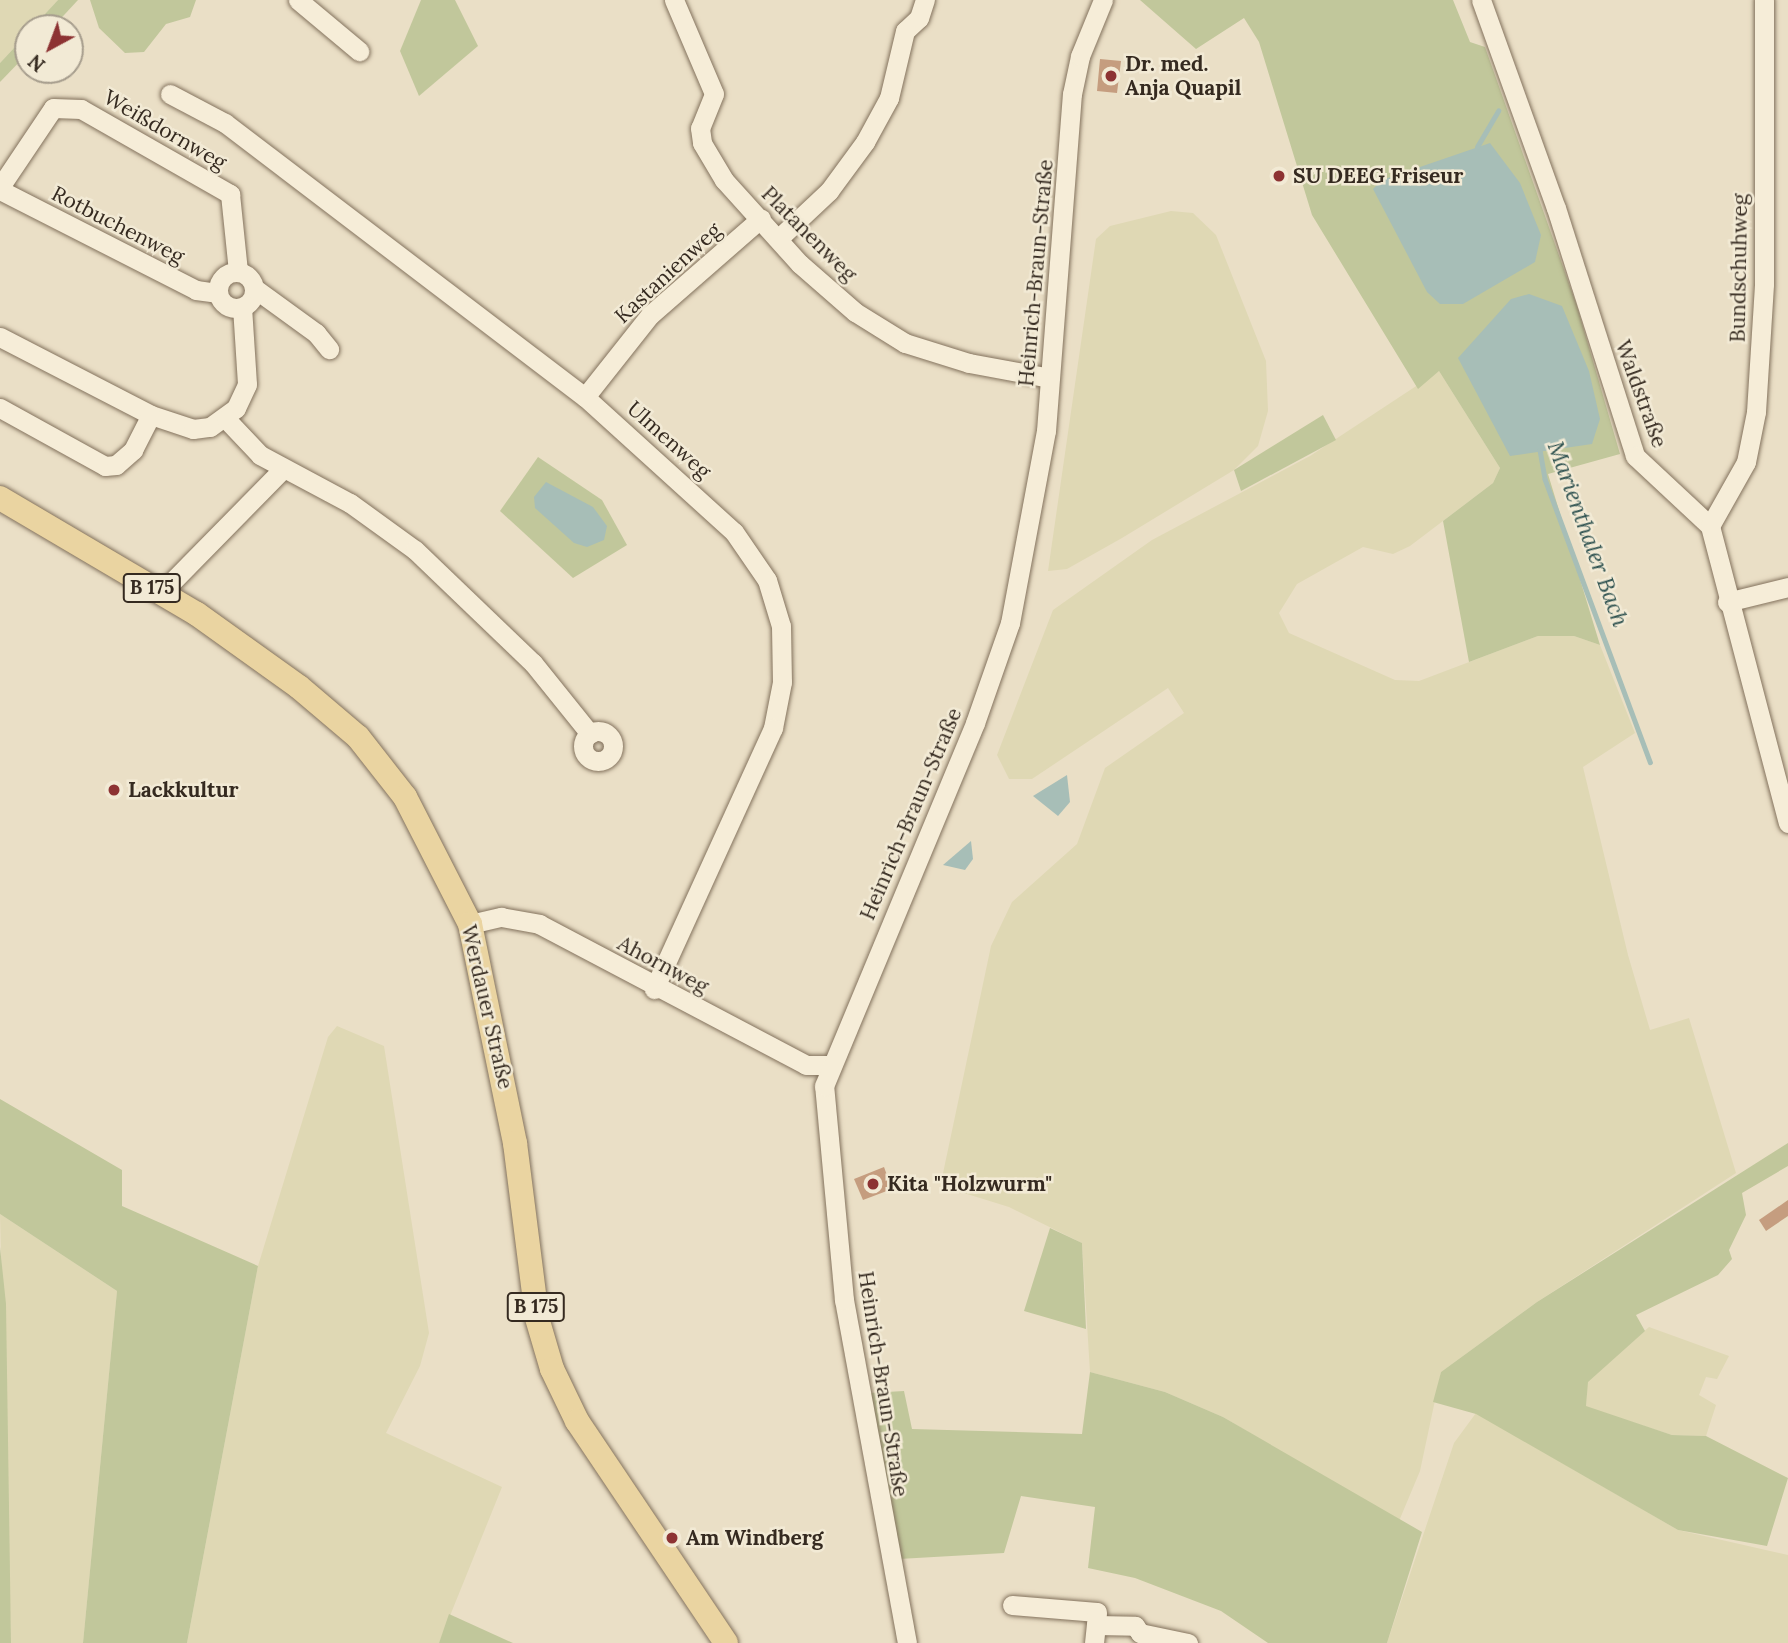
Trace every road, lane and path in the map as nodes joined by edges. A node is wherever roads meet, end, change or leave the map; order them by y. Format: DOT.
graph roads {
  1 [pos="298,0"];
  2 [pos="674,0"];
  3 [pos="925,0"];
  4 [pos="1103,0"];
  5 [pos="1481,0"];
  6 [pos="1764,0"];
  7 [pos="359,51"];
  8 [pos="170,94"];
  9 [pos="0,188"];
  10 [pos="761,218"];
  11 [pos="779,238"];
  12 [pos="238,271"];
  13 [pos="254,288"];
  14 [pos="217,293"];
  15 [pos="242,307"];
  16 [pos="0,337"];
  17 [pos="328,348"];
  18 [pos="1050,378"];
  19 [pos="586,397"];
  20 [pos="0,408"];
  21 [pos="151,415"];
  22 [pos="226,419"];
  23 [pos="284,468"];
  24 [pos="0,498"];
  25 [pos="1710,526"];
  26 [pos="1788,587"];
  27 [pos="161,593"];
  28 [pos="1727,602"];
  29 [pos="590,734"];
  30 [pos="1779,761"];
  31 [pos="1788,823"];
  32 [pos="470,924"];
  33 [pos="654,989"];
  34 [pos="831,1065"];
  35 [pos="1012,1605"];
  36 [pos="1095,1634"];
  37 [pos="726,1643"];
  38 [pos="907,1643"];
  39 [pos="1188,1643"];
  1 -- 7 [label="street"];
  2 -- 10 [label="street, Platanenweg"];
  3 -- 11 [label="street"];
  4 -- 18 [label="street, Heinrich-Braun-Straße"];
  5 -- 25 [label="street, Waldstraße"];
  6 -- 25 [label="street, Bundschuhweg"];
  8 -- 19 [label="street, Ulmenweg"];
  9 -- 12 [label="street, Weißdornweg"];
  9 -- 14 [label="street, Rotbuchenweg"];
  10 -- 11 [label="street, Platanenweg"];
  10 -- 19 [label="street, Kastanienweg"];
  11 -- 18 [label="street, Platanenweg"];
  12 -- 13 [label="street"];
  12 -- 14 [label="street"];
  13 -- 15 [label="street"];
  13 -- 17 [label="street"];
  14 -- 15 [label="street"];
  15 -- 22 [label="street"];
  16 -- 21 [label="street"];
  18 -- 34 [label="street, Heinrich-Braun-Straße"];
  19 -- 33 [label="street, Ulmenweg"];
  20 -- 21 [label="street"];
  21 -- 22 [label="street"];
  22 -- 23 [label="street"];
  23 -- 27 [label="street"];
  23 -- 29 [label="street"];
  24 -- 27 [label="main road, Werdauer Straße / B 175"];
  25 -- 28 [label="street"];
  26 -- 28 [label="street"];
  27 -- 32 [label="main road, Werdauer Straße / B 175"];
  28 -- 30 [label="street"];
  30 -- 31 [label="street"];
  32 -- 33 [label="street, Ahornweg"];
  32 -- 37 [label="main road, Werdauer Straße / B 175"];
  33 -- 34 [label="street, Ahornweg"];
  34 -- 38 [label="street, Heinrich-Braun-Straße"];
  35 -- 36 [label="street"];
  36 -- 39 [label="street"];
}
